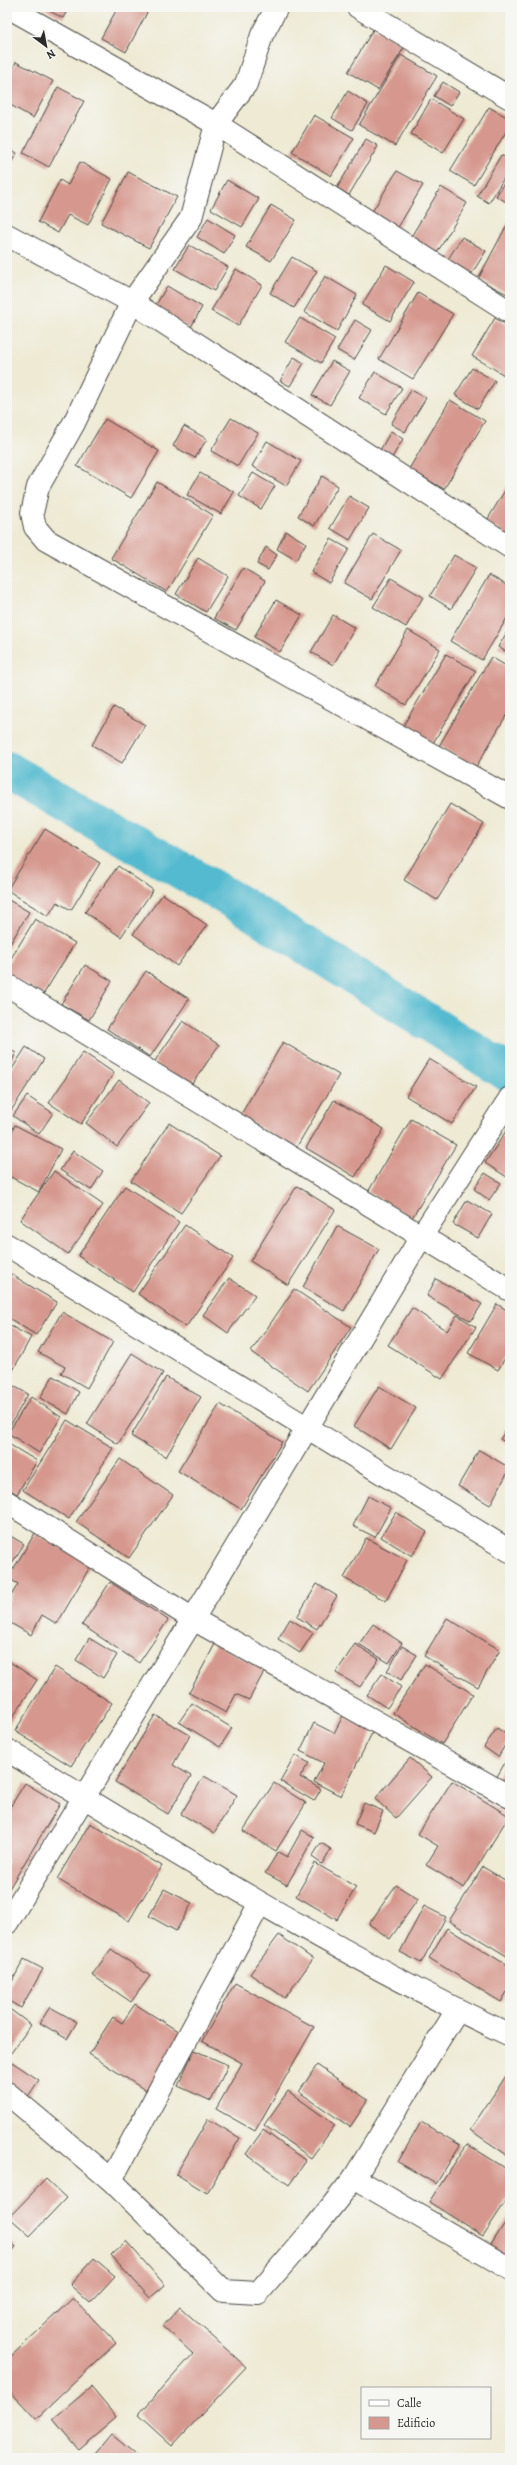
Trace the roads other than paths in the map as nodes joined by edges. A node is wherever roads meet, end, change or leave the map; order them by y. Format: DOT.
graph roads {
  1 [pos="8,7"];
  2 [pos="277,7"];
  3 [pos="358,7"];
  4 [pos="510,98"];
  5 [pos="216,124"];
  6 [pos="7,235"];
  7 [pos="132,302"];
  8 [pos="510,312"];
  9 [pos="510,547"];
  10 [pos="510,798"];
  11 [pos="7,985"];
  12 [pos="510,1098"];
  13 [pos="421,1237"];
  14 [pos="7,1246"];
  15 [pos="510,1290"];
  16 [pos="307,1428"];
  17 [pos="7,1502"];
  18 [pos="510,1551"];
  19 [pos="193,1620"];
  20 [pos="7,1750"];
  21 [pos="510,1797"];
  22 [pos="84,1798"];
  23 [pos="260,1903"];
  24 [pos="7,1923"];
  25 [pos="457,2010"];
  26 [pos="510,2035"];
  27 [pos="7,2093"];
  28 [pos="354,2178"];
  29 [pos="110,2180"];
  30 [pos="510,2269"];
  1 -- 5 [label="street"];
  2 -- 5 [label="street"];
  3 -- 4 [label="street"];
  5 -- 7 [label="street"];
  5 -- 8 [label="street"];
  6 -- 7 [label="street"];
  7 -- 9 [label="street"];
  7 -- 10 [label="street"];
  11 -- 13 [label="street"];
  12 -- 13 [label="street"];
  13 -- 15 [label="street"];
  13 -- 16 [label="street"];
  14 -- 16 [label="street"];
  16 -- 18 [label="street"];
  16 -- 19 [label="street"];
  17 -- 19 [label="street"];
  19 -- 21 [label="street"];
  19 -- 22 [label="street"];
  20 -- 22 [label="street"];
  22 -- 23 [label="street"];
  22 -- 24 [label="street"];
  23 -- 25 [label="street"];
  23 -- 29 [label="street"];
  25 -- 26 [label="street"];
  25 -- 28 [label="street"];
  27 -- 29 [label="street"];
  28 -- 29 [label="street"];
  28 -- 30 [label="street"];
}
